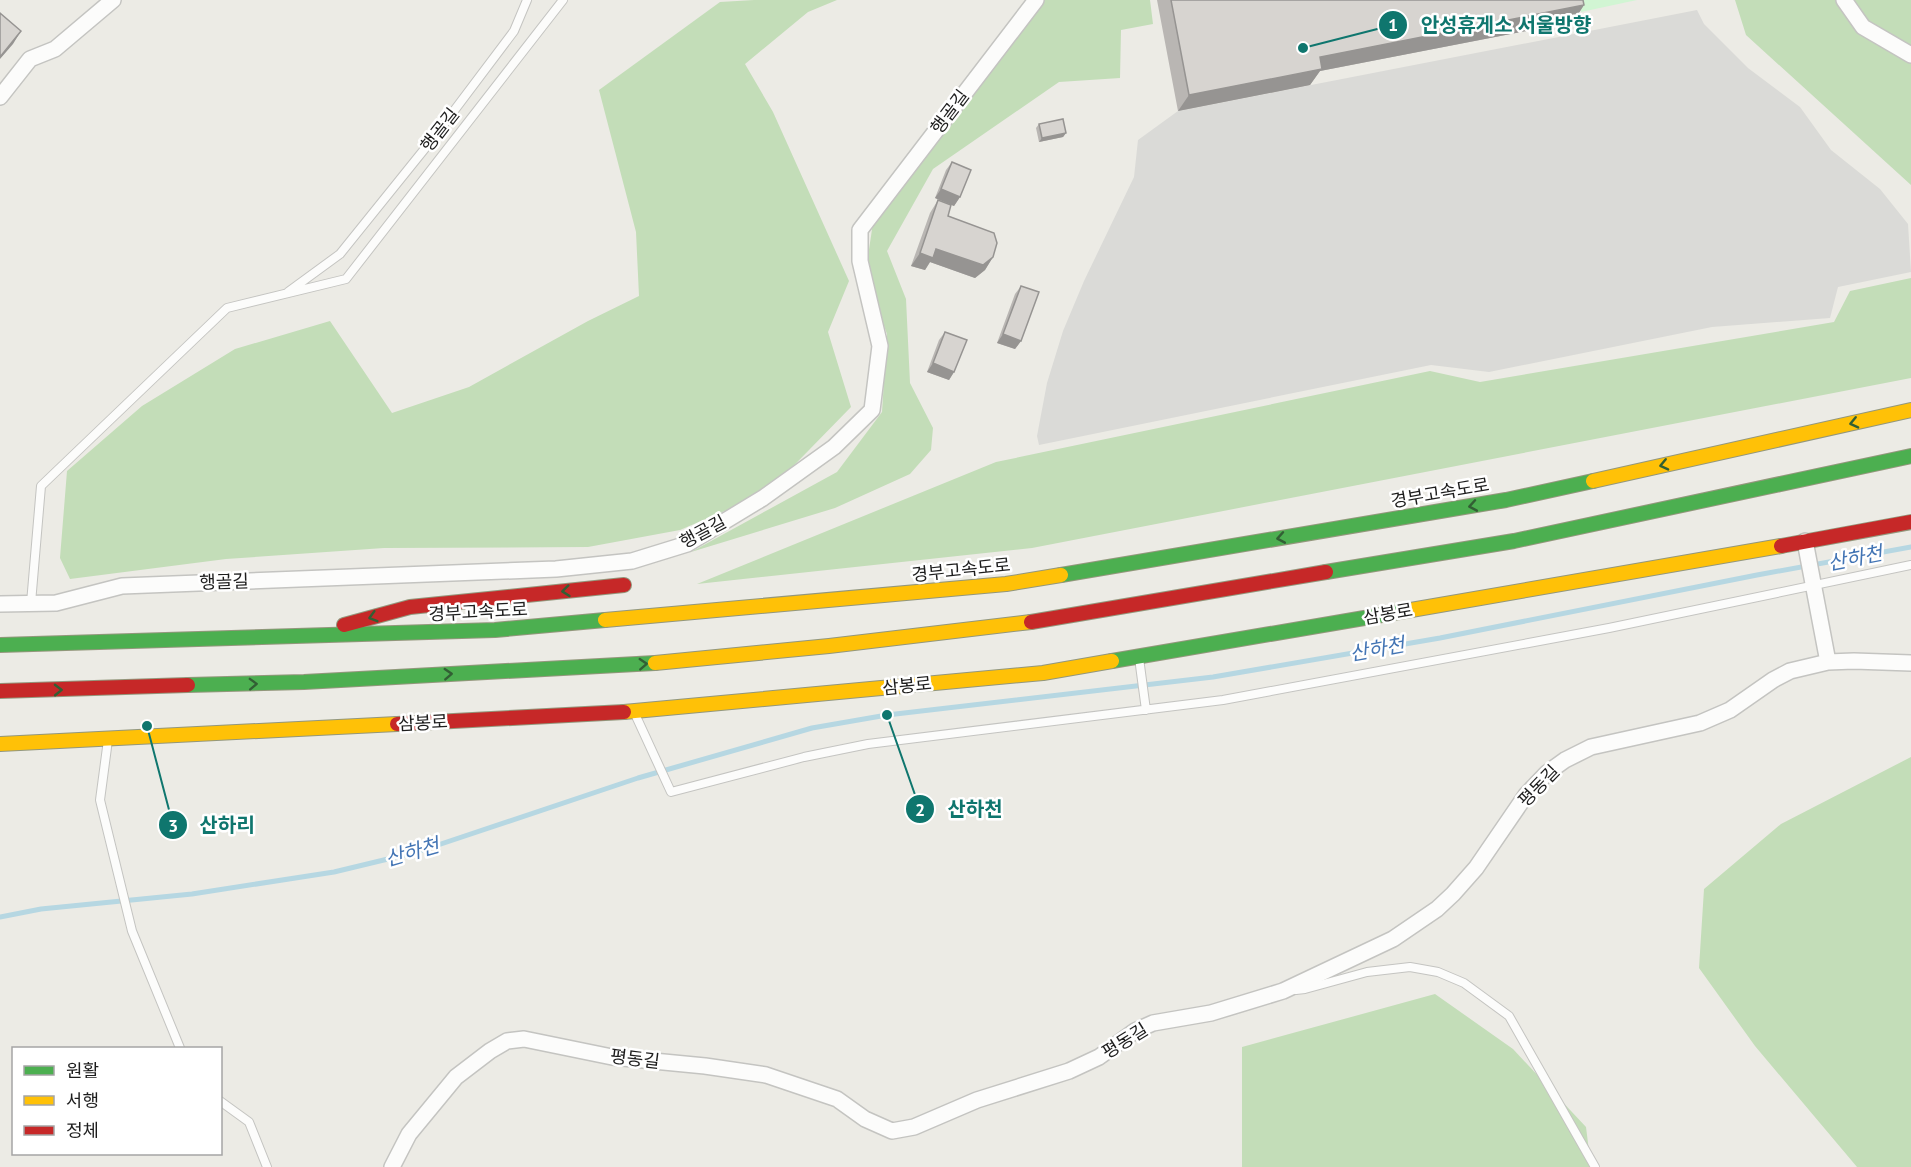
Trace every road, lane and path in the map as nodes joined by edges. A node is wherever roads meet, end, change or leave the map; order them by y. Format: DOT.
graph roads {
  1 [pos="113,0"];
  2 [pos="527,0"];
  3 [pos="563,0"];
  4 [pos="1036,0"];
  5 [pos="1844,0"];
  6 [pos="1911,55"];
  7 [pos="0,98"];
  8 [pos="284,294"];
  9 [pos="1911,410"];
  10 [pos="1911,456"];
  11 [pos="1911,522"];
  12 [pos="1804,541"];
  13 [pos="1911,565"];
  14 [pos="1813,582"];
  15 [pos="624,585"];
  16 [pos="31,603"];
  17 [pos="0,604"];
  18 [pos="302,638"];
  19 [pos="0,645"];
  20 [pos="1139,656"];
  21 [pos="1828,662"];
  22 [pos="1911,663"];
  23 [pos="0,691"];
  24 [pos="1146,710"];
  25 [pos="634,712"];
  26 [pos="108,738"];
  27 [pos="0,744"];
  28 [pos="1282,991"];
  29 [pos="180,1047"];
  30 [pos="222,1102"];
  31 [pos="267,1167"];
  32 [pos="392,1167"];
  33 [pos="1595,1167"];
  1 -- 7 [label="street"];
  2 -- 8 [label="lane, 행골길"];
  3 -- 8 [label="lane"];
  4 -- 16 [label="street, 행골길"];
  5 -- 6 [label="street"];
  8 -- 16 [label="lane, 행골길"];
  9 -- 18 [label="main road, 경부고속도로, one-way"];
  23 -- 10 [label="main road, one-way"];
  11 -- 12 [label="main road, 삼봉로"];
  12 -- 14 [label="street"];
  12 -- 20 [label="main road, 삼봉로"];
  13 -- 14 [label="lane"];
  14 -- 21 [label="street"];
  14 -- 24 [label="lane"];
  15 -- 18 [label="main road, one-way"];
  16 -- 17 [label="street, 행골길"];
  18 -- 19 [label="main road, 경부고속도로"];
  20 -- 24 [label="lane"];
  20 -- 25 [label="main road, 삼봉로"];
  21 -- 22 [label="street"];
  21 -- 28 [label="street, 평동길"];
  24 -- 25 [label="lane"];
  25 -- 26 [label="main road, 삼봉로"];
  26 -- 27 [label="main road, 삼봉로"];
  26 -- 29 [label="lane"];
  28 -- 32 [label="street, 평동길"];
  28 -- 33 [label="lane"];
  30 -- 31 [label="lane"];
}
